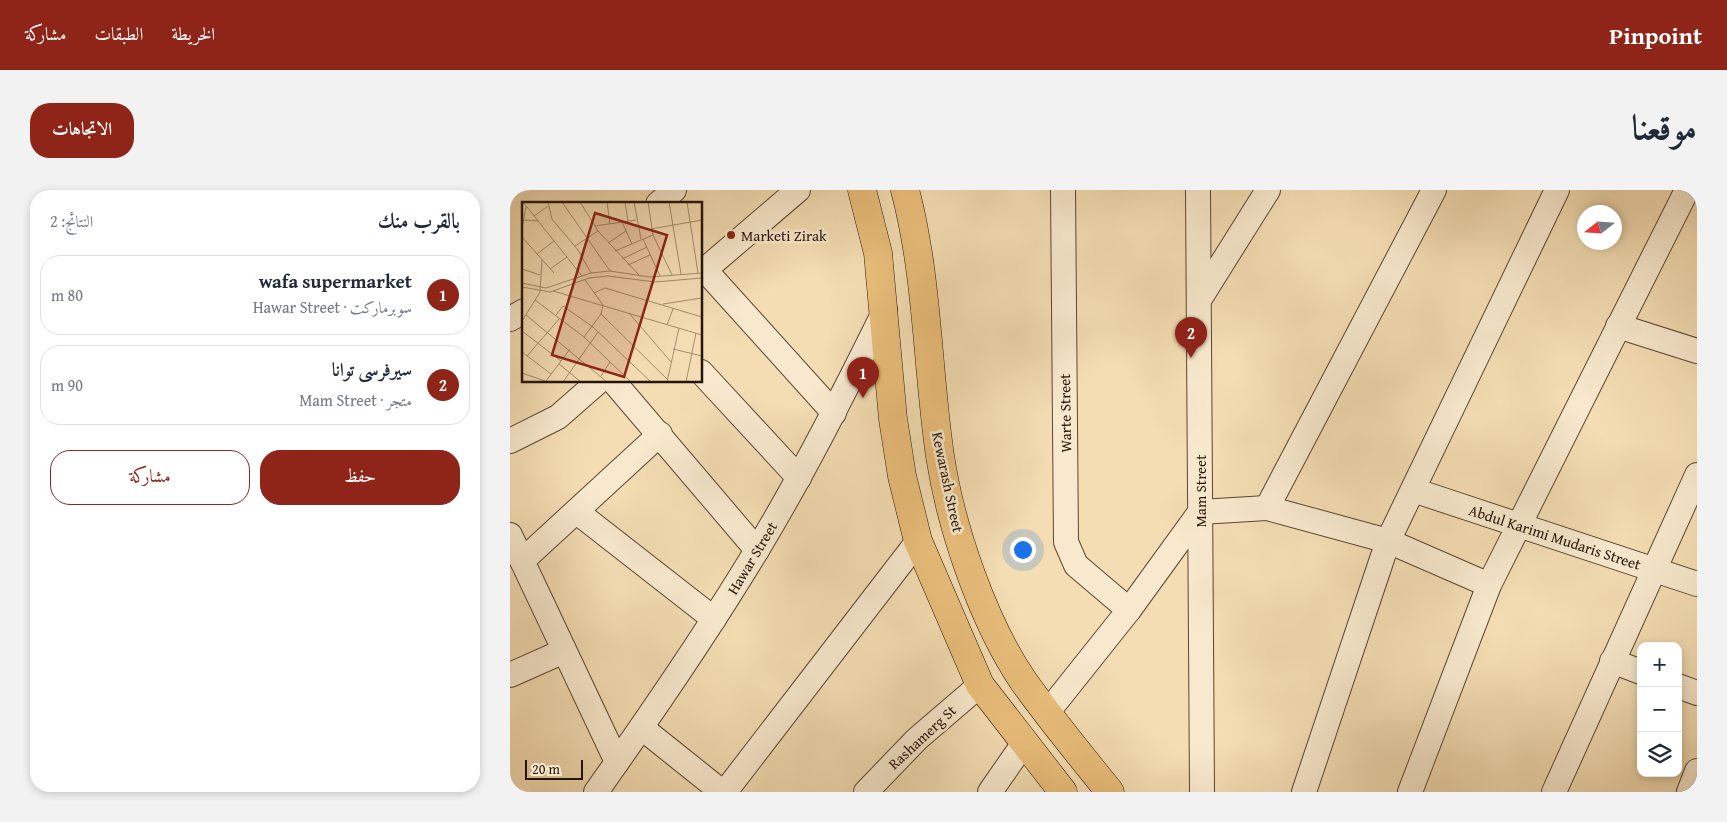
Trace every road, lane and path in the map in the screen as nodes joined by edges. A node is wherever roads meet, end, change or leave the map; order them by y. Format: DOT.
graph roads {
  1 [pos="674,190"];
  2 [pos="798,190"];
  3 [pos="862,190"];
  4 [pos="905,190"];
  5 [pos="1063,190"];
  6 [pos="1198,190"];
  7 [pos="1268,190"];
  8 [pos="1434,190"];
  9 [pos="1557,190"];
  10 [pos="1686,190"];
  11 [pos="660,202"];
  12 [pos="703,271"];
  13 [pos="1199,300"];
  14 [pos="885,310"];
  15 [pos="522,312"];
  16 [pos="510,320"];
  17 [pos="1618,326"];
  18 [pos="1697,351"];
  19 [pos="702,373"];
  20 [pos="598,382"];
  21 [pos="614,382"];
  22 [pos="834,413"];
  23 [pos="660,434"];
  24 [pos="510,441"];
  25 [pos="1697,475"];
  26 [pos="799,478"];
  27 [pos="1413,490"];
  28 [pos="1267,508"];
  29 [pos="577,512"];
  30 [pos="1200,512"];
  31 [pos="1519,525"];
  32 [pos="510,535"];
  33 [pos="918,541"];
  34 [pos="1388,541"];
  35 [pos="757,550"];
  36 [pos="522,561"];
  37 [pos="1654,570"];
  38 [pos="1697,584"];
  39 [pos="1490,585"];
  40 [pos="1129,610"];
  41 [pos="714,619"];
  42 [pos="564,650"];
  43 [pos="1612,662"];
  44 [pos="1637,671"];
  45 [pos="510,675"];
  46 [pos="980,685"];
  47 [pos="1681,687"];
  48 [pos="1697,693"];
  49 [pos="1047,713"];
  50 [pos="642,728"];
  51 [pos="1024,743"];
  52 [pos="617,762"];
  53 [pos="1697,771"];
  54 [pos="596,792"];
  55 [pos="724,792"];
  56 [pos="866,792"];
  57 [pos="990,792"];
  58 [pos="1063,792"];
  59 [pos="1110,792"];
  60 [pos="1202,792"];
  61 [pos="1304,792"];
  62 [pos="1410,792"];
  63 [pos="1554,792"];
  64 [pos="1688,792"];
  1 -- 11 [label="street"];
  2 -- 12 [label="street"];
  3 -- 14 [label="main road"];
  4 -- 49 [label="main road, Kewarash Street"];
  5 -- 40 [label="street, Warte Street"];
  6 -- 13 [label="street, Mam Street"];
  7 -- 13 [label="street"];
  8 -- 28 [label="street"];
  9 -- 27 [label="street"];
  10 -- 17 [label="street"];
  12 -- 22 [label="street"];
  13 -- 30 [label="street, Mam Street"];
  14 -- 22 [label="street, Hawar Street"];
  14 -- 33 [label="main road"];
  15 -- 16 [label="street"];
  17 -- 18 [label="street"];
  17 -- 31 [label="street"];
  19 -- 26 [label="street"];
  20 -- 24 [label="street"];
  21 -- 23 [label="street"];
  22 -- 26 [label="street, Hawar Street"];
  23 -- 29 [label="street"];
  23 -- 35 [label="street"];
  25 -- 37 [label="street"];
  26 -- 35 [label="street, Hawar Street"];
  27 -- 31 [label="street, Abdul Karimi Mudaris Street"];
  27 -- 34 [label="street"];
  28 -- 30 [label="street"];
  28 -- 34 [label="street"];
  29 -- 36 [label="street"];
  29 -- 41 [label="street"];
  30 -- 40 [label="street"];
  30 -- 60 [label="street, Mam Street"];
  31 -- 37 [label="street, Abdul Karimi Mudaris Street"];
  31 -- 39 [label="street"];
  32 -- 36 [label="street"];
  33 -- 46 [label="main road"];
  33 -- 55 [label="street"];
  34 -- 39 [label="street"];
  34 -- 61 [label="street"];
  35 -- 41 [label="street, Hawar Street"];
  36 -- 42 [label="street"];
  37 -- 38 [label="street, Abdul Karimi Mudaris Street"];
  37 -- 43 [label="street"];
  39 -- 62 [label="street"];
  40 -- 49 [label="street"];
  41 -- 50 [label="street, Hawar Street"];
  42 -- 45 [label="street"];
  42 -- 52 [label="street"];
  43 -- 44 [label="street"];
  43 -- 63 [label="street"];
  46 -- 51 [label="main road"];
  46 -- 56 [label="street, Rashamerg St"];
  47 -- 48 [label="street"];
  49 -- 59 [label="main road, Kewarash Street"];
  50 -- 52 [label="street, Hawar Street"];
  50 -- 55 [label="street"];
  51 -- 57 [label="street"];
  51 -- 58 [label="main road"];
  52 -- 54 [label="street, Hawar Street"];
  53 -- 64 [label="street"];
}
